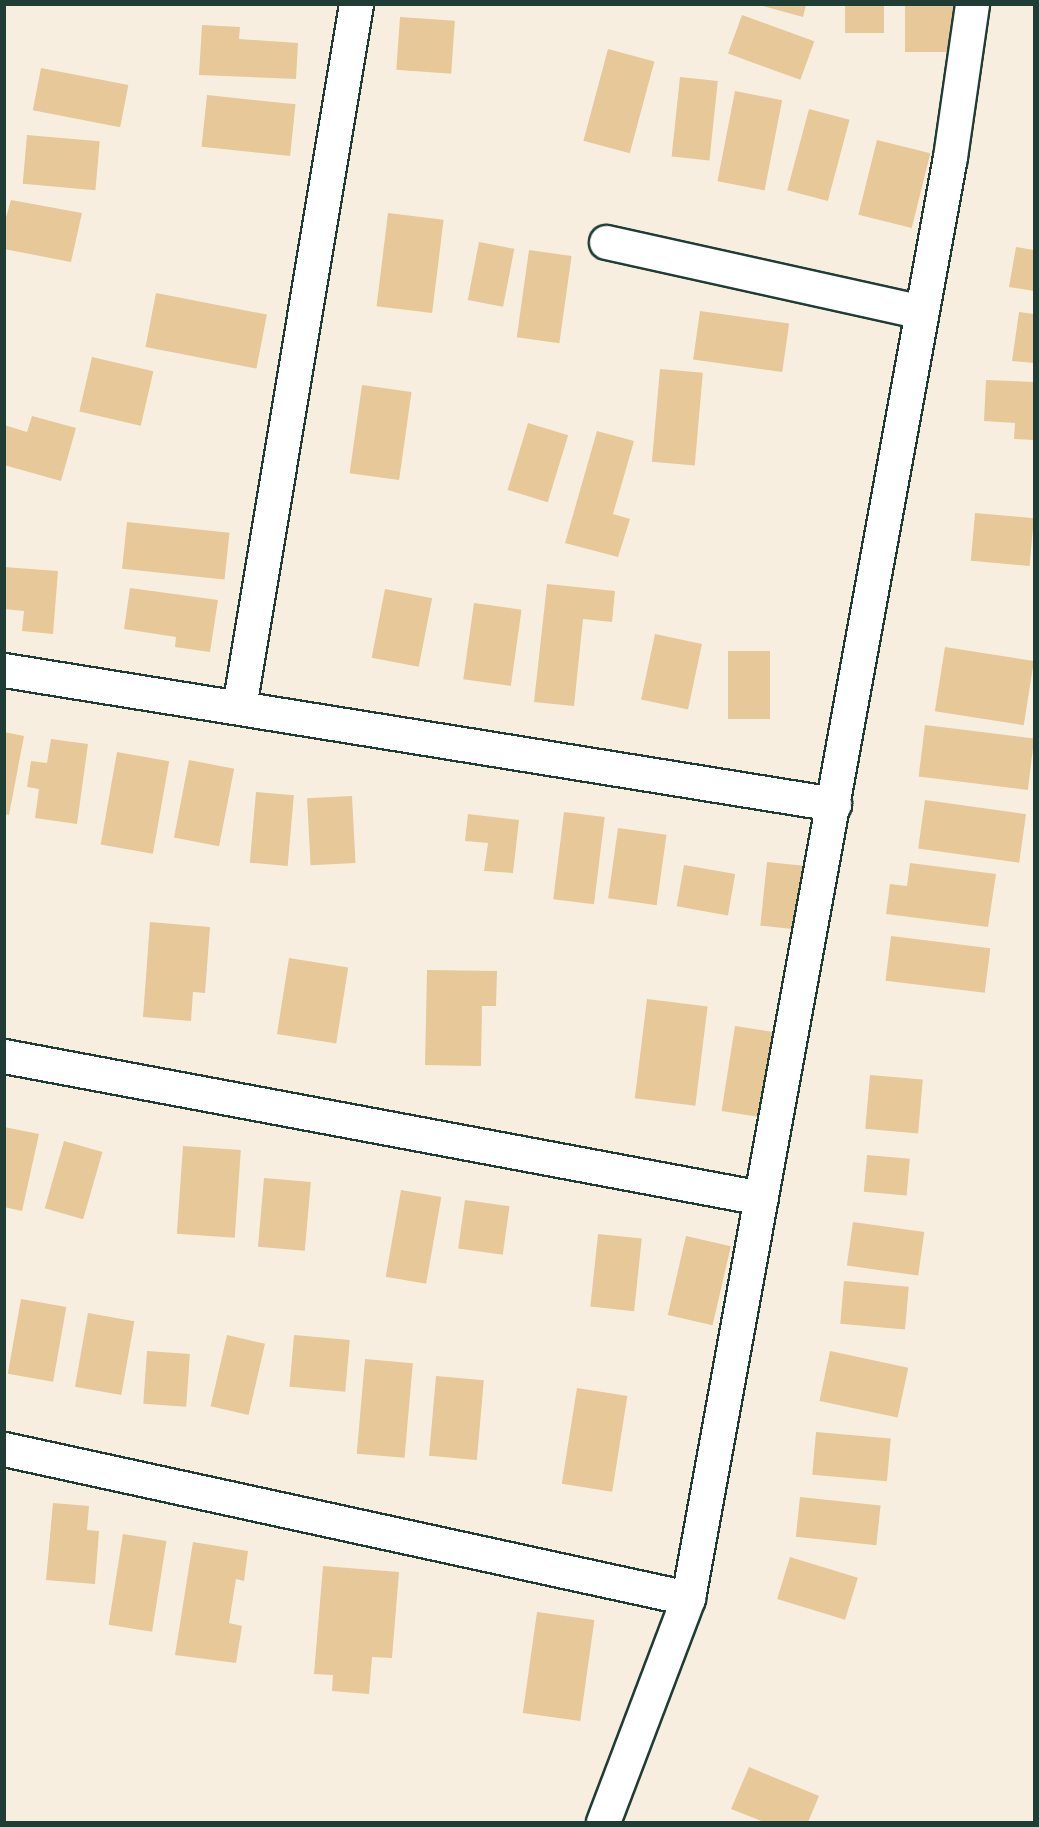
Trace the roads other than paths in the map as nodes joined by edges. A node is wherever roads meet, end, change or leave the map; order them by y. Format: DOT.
graph roads {
  1 [pos="357,4"];
  2 [pos="972,4"];
  3 [pos="606,242"];
  4 [pos="921,312"];
  5 [pos="4,670"];
  6 [pos="239,707"];
  7 [pos="834,804"];
  8 [pos="4,1056"];
  9 [pos="761,1198"];
  10 [pos="4,1449"];
  11 [pos="688,1598"];
  12 [pos="603,1822"];
  1 -- 6 [label="street"];
  2 -- 4 [label="street"];
  3 -- 4 [label="street"];
  4 -- 7 [label="street"];
  5 -- 6 [label="street"];
  6 -- 7 [label="street"];
  7 -- 9 [label="street"];
  8 -- 9 [label="street"];
  9 -- 11 [label="street"];
  10 -- 11 [label="street"];
  11 -- 12 [label="street"];
}
